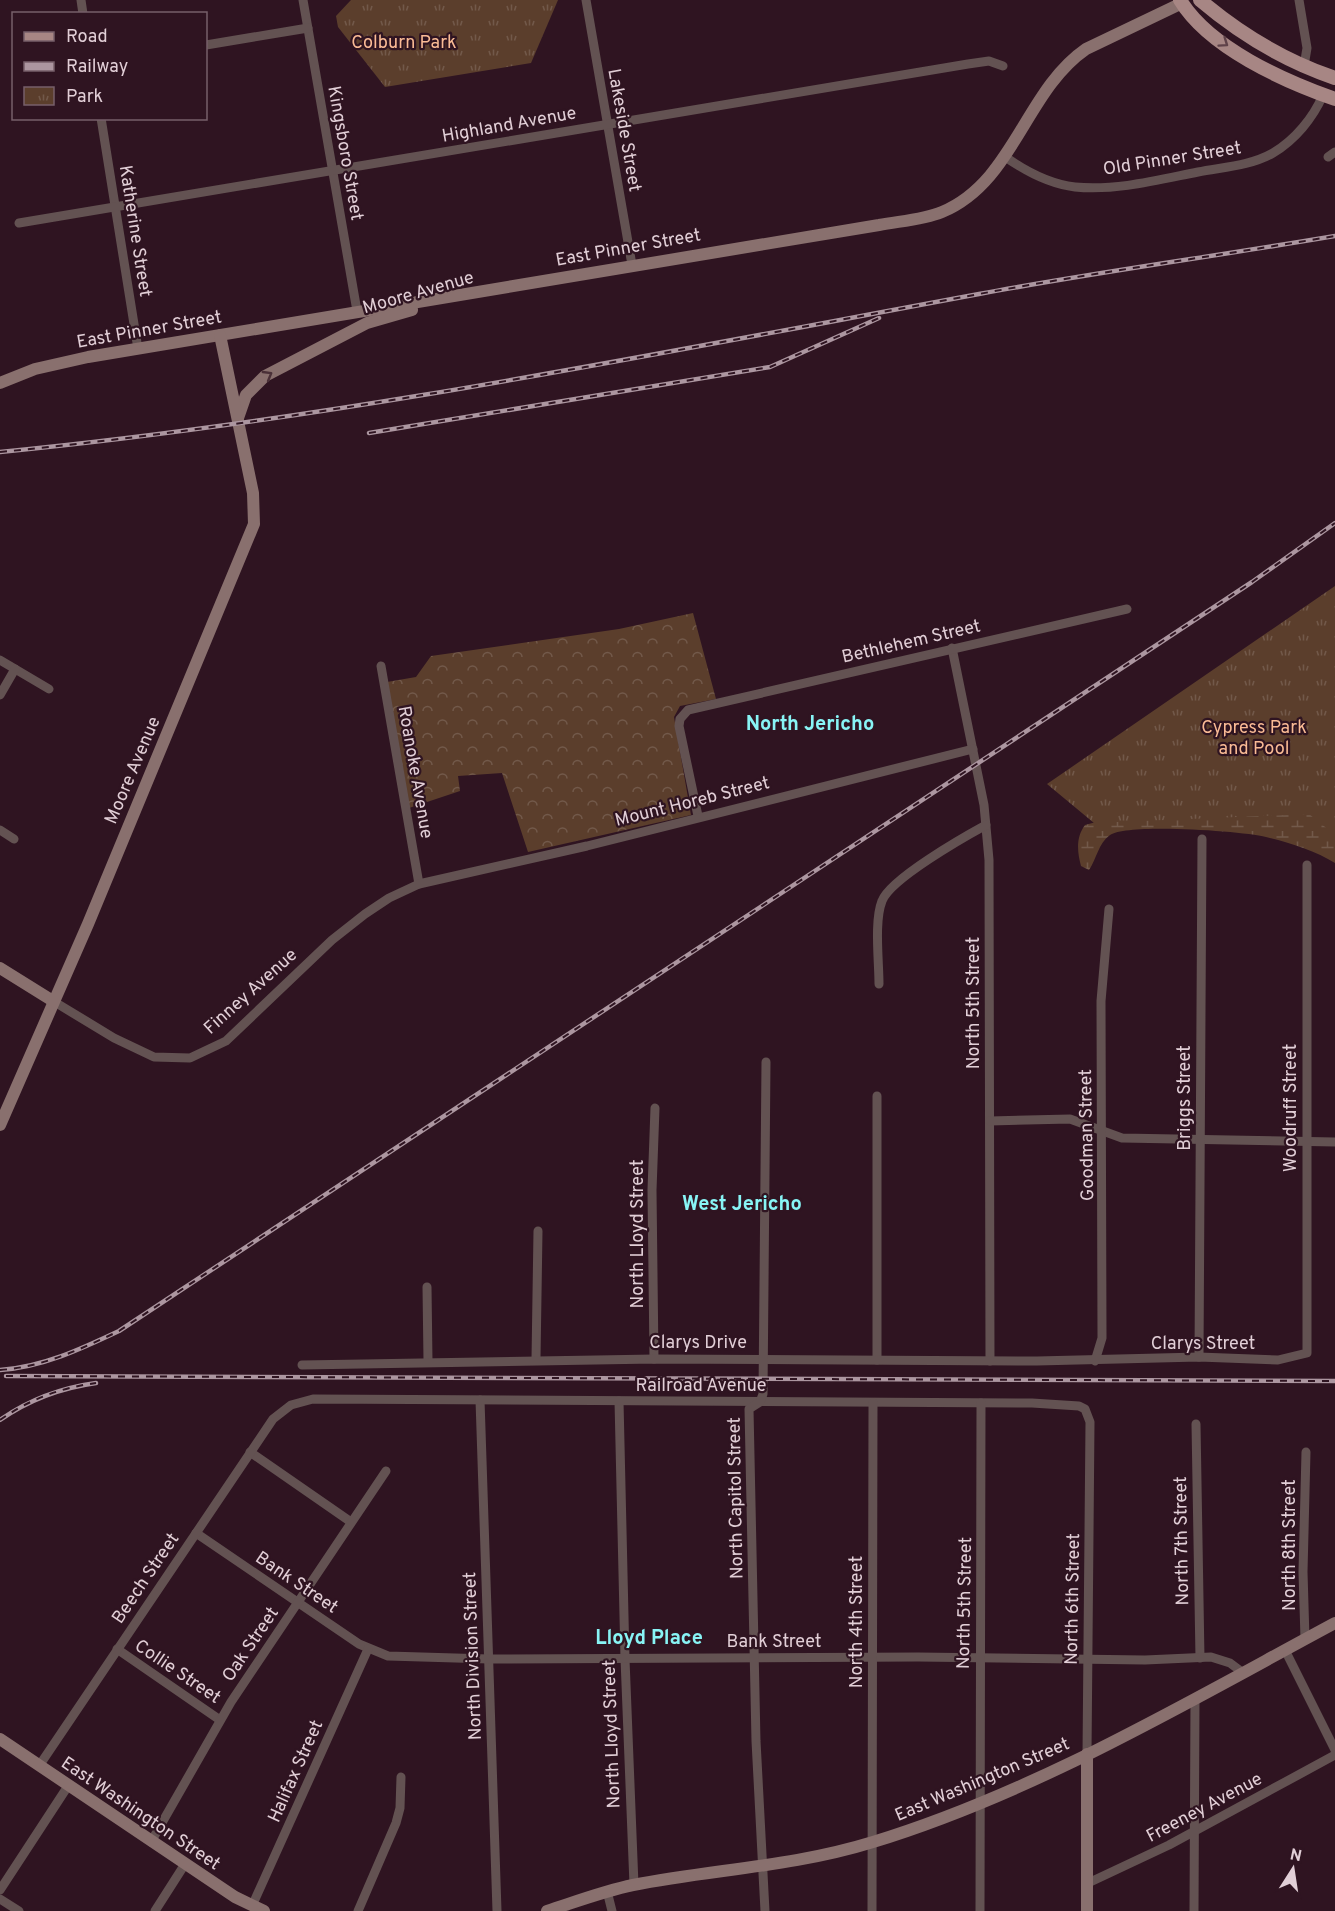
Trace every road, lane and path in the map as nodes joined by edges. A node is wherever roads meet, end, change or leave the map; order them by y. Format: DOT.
graph roads {
  1 [pos="303,0"];
  2 [pos="586,0"];
  3 [pos="1200,0"];
  4 [pos="1299,0"];
  5 [pos="1183,1"];
  6 [pos="308,28"];
  7 [pos="207,45"];
  8 [pos="1003,66"];
  9 [pos="1304,66"];
  10 [pos="1335,78"];
  11 [pos="1329,97"];
  12 [pos="101,120"];
  13 [pos="608,124"];
  14 [pos="1004,156"];
  15 [pos="332,171"];
  16 [pos="116,207"];
  17 [pos="20,223"];
  18 [pos="632,265"];
  19 [pos="504,286"];
  20 [pos="357,312"];
  21 [pos="220,335"];
  22 [pos="138,349"];
  23 [pos="0,384"];
  24 [pos="237,422"];
  25 [pos="1127,609"];
  26 [pos="952,648"];
  27 [pos="0,660"];
  28 [pos="381,666"];
  29 [pos="15,669"];
  30 [pos="49,689"];
  31 [pos="0,695"];
  32 [pos="973,749"];
  33 [pos="698,816"];
  34 [pos="986,825"];
  35 [pos="0,830"];
  36 [pos="14,839"];
  37 [pos="1202,839"];
  38 [pos="1307,865"];
  39 [pos="419,884"];
  40 [pos="1109,909"];
  41 [pos="0,968"];
  42 [pos="879,984"];
  43 [pos="53,1001"];
  44 [pos="766,1062"];
  45 [pos="877,1096"];
  46 [pos="655,1108"];
  47 [pos="990,1121"];
  48 [pos="0,1125"];
  49 [pos="1102,1133"];
  50 [pos="1200,1140"];
  51 [pos="1306,1141"];
  52 [pos="1335,1142"];
  53 [pos="538,1231"];
  54 [pos="427,1287"];
  55 [pos="1308,1351"];
  56 [pos="1199,1358"];
  57 [pos="536,1359"];
  58 [pos="654,1359"];
  59 [pos="763,1359"];
  60 [pos="877,1360"];
  61 [pos="990,1360"];
  62 [pos="1095,1360"];
  63 [pos="428,1361"];
  64 [pos="302,1365"];
  65 [pos="480,1400"];
  66 [pos="619,1401"];
  67 [pos="760,1402"];
  68 [pos="873,1403"];
  69 [pos="981,1403"];
  70 [pos="282,1410"];
  71 [pos="1196,1424"];
  72 [pos="1090,1444"];
  73 [pos="250,1452"];
  74 [pos="1306,1452"];
  75 [pos="386,1471"];
  76 [pos="351,1522"];
  77 [pos="195,1533"];
  78 [pos="298,1602"];
  79 [pos="1335,1623"];
  80 [pos="1305,1639"];
  81 [pos="368,1649"];
  82 [pos="117,1650"];
  83 [pos="1285,1650"];
  84 [pos="872,1657"];
  85 [pos="755,1658"];
  86 [pos="980,1658"];
  87 [pos="1200,1658"];
  88 [pos="489,1659"];
  89 [pos="625,1659"];
  90 [pos="1088,1660"];
  91 [pos="1242,1672"];
  92 [pos="1195,1698"];
  93 [pos="220,1720"];
  94 [pos="0,1739"];
  95 [pos="1335,1750"];
  96 [pos="1087,1754"];
  97 [pos="1335,1755"];
  98 [pos="39,1766"];
  99 [pos="401,1777"];
  100 [pos="68,1786"];
  101 [pos="979,1803"];
  102 [pos="1194,1831"];
  103 [pos="151,1842"];
  104 [pos="872,1842"];
  105 [pos="185,1864"];
  106 [pos="762,1868"];
  107 [pos="1086,1884"];
  108 [pos="634,1885"];
  109 [pos="0,1890"];
  110 [pos="607,1891"];
  111 [pos="0,1899"];
  112 [pos="258,1909"];
  113 [pos="19,1911"];
  114 [pos="156,1911"];
  115 [pos="358,1911"];
  116 [pos="497,1911"];
  117 [pos="546,1911"];
  118 [pos="612,1911"];
  119 [pos="765,1911"];
  120 [pos="872,1911"];
  121 [pos="980,1911"];
  122 [pos="1087,1911"];
  123 [pos="1194,1911"];
  1 -- 6 [label="street, Kingsboro Street"];
  2 -- 13 [label="street, Lakeside Street"];
  3 -- 9 [label="main road"];
  4 -- 9 [label="street"];
  5 -- 11 [label="main road, one-way"];
  5 -- 14 [label="main road, East Pinner Street"];
  6 -- 7 [label="street"];
  6 -- 15 [label="street, Kingsboro Street"];
  8 -- 13 [label="street, Highland Avenue"];
  9 -- 10 [label="main road"];
  11 -- 14 [label="street, Old Pinner Street"];
  12 -- 16 [label="street, Katherine Street"];
  13 -- 15 [label="street, Highland Avenue"];
  13 -- 18 [label="street, Lakeside Street"];
  14 -- 18 [label="main road, East Pinner Street"];
  15 -- 16 [label="street, Highland Avenue"];
  15 -- 20 [label="street, Kingsboro Street"];
  16 -- 17 [label="street, Highland Avenue"];
  16 -- 22 [label="street, Katherine Street"];
  18 -- 19 [label="main road, East Pinner Street"];
  19 -- 20 [label="main road, East Pinner Street"];
  24 -- 19 [label="main road, Moore Avenue, one-way"];
  20 -- 21 [label="main road, East Pinner Street"];
  21 -- 22 [label="main road, East Pinner Street"];
  21 -- 24 [label="main road, Moore Avenue"];
  22 -- 23 [label="main road, East Pinner Street"];
  24 -- 43 [label="main road, Moore Avenue"];
  25 -- 26 [label="street, Bethlehem Street"];
  26 -- 32 [label="street, North 5th Street"];
  26 -- 33 [label="street, Bethlehem Street"];
  27 -- 29 [label="street"];
  28 -- 39 [label="street, Roanoke Avenue"];
  29 -- 30 [label="street"];
  29 -- 31 [label="street"];
  32 -- 33 [label="street, Mount Horeb Street"];
  32 -- 34 [label="street, North 5th Street"];
  33 -- 39 [label="street, Mount Horeb Street"];
  34 -- 42 [label="street"];
  34 -- 47 [label="street, North 5th Street"];
  35 -- 36 [label="street"];
  37 -- 50 [label="street, Briggs Street"];
  38 -- 51 [label="street, Woodruff Street"];
  39 -- 43 [label="street, Finney Avenue"];
  40 -- 49 [label="street, Goodman Street"];
  41 -- 43 [label="main road, Finney Avenue"];
  43 -- 48 [label="main road, Moore Avenue"];
  44 -- 59 [label="street, North Capitol Street"];
  45 -- 60 [label="street"];
  46 -- 58 [label="street, North Lloyd Street"];
  47 -- 49 [label="street"];
  47 -- 61 [label="street, North 5th Street"];
  49 -- 50 [label="street"];
  49 -- 62 [label="street, Goodman Street"];
  50 -- 51 [label="street"];
  50 -- 56 [label="street, Briggs Street"];
  51 -- 52 [label="street"];
  51 -- 55 [label="street, Woodruff Street"];
  53 -- 57 [label="street"];
  54 -- 63 [label="street"];
  55 -- 56 [label="street, Clarys Street"];
  56 -- 62 [label="street, Clarys Street"];
  57 -- 58 [label="street, Clarys Drive"];
  57 -- 63 [label="street, Clarys Drive"];
  58 -- 59 [label="street, Clarys Drive"];
  59 -- 60 [label="street, Clarys Drive"];
  59 -- 67 [label="street, North Capitol Street"];
  60 -- 61 [label="street, Clarys Drive"];
  61 -- 62 [label="street, Clarys Drive"];
  63 -- 64 [label="street, Clarys Drive"];
  65 -- 66 [label="street, Railroad Avenue"];
  65 -- 70 [label="street, Railroad Avenue"];
  65 -- 88 [label="street, North Division Street"];
  66 -- 67 [label="street, Railroad Avenue"];
  66 -- 89 [label="street, North Lloyd Street"];
  67 -- 68 [label="street, Railroad Avenue"];
  67 -- 85 [label="street, North Capitol Street"];
  68 -- 69 [label="street, Railroad Avenue"];
  68 -- 84 [label="street, North 4th Street"];
  69 -- 72 [label="street, Railroad Avenue"];
  69 -- 86 [label="street, North 5th Street"];
  70 -- 73 [label="street, Beech Street"];
  71 -- 87 [label="street, North 7th Street"];
  72 -- 90 [label="street, North 6th Street"];
  73 -- 76 [label="street"];
  73 -- 77 [label="street, Beech Street"];
  74 -- 80 [label="street, North 8th Street"];
  75 -- 76 [label="street, Oak Street"];
  76 -- 78 [label="street, Oak Street"];
  77 -- 78 [label="street, Bank Street"];
  77 -- 82 [label="street, Beech Street"];
  78 -- 81 [label="street, Bank Street"];
  78 -- 93 [label="street, Oak Street"];
  79 -- 80 [label="main road, East Washington Street"];
  80 -- 83 [label="main road, East Washington Street"];
  81 -- 88 [label="street, Bank Street"];
  81 -- 112 [label="street, Halifax Street"];
  82 -- 93 [label="street, Collie Street"];
  82 -- 98 [label="street, Beech Street"];
  83 -- 91 [label="main road, East Washington Street"];
  83 -- 95 [label="street"];
  84 -- 85 [label="street, Bank Street"];
  84 -- 86 [label="street, Bank Street"];
  84 -- 104 [label="street, North 4th Street"];
  85 -- 89 [label="street, Bank Street"];
  85 -- 106 [label="street, North Capitol Street"];
  86 -- 90 [label="street, Bank Street"];
  86 -- 101 [label="street, North 5th Street"];
  87 -- 90 [label="street, Bank Street"];
  87 -- 91 [label="street, Bank Street"];
  88 -- 89 [label="street, Bank Street"];
  88 -- 116 [label="street, North Division Street"];
  89 -- 108 [label="street, North Lloyd Street"];
  90 -- 96 [label="street, North 6th Street"];
  91 -- 92 [label="main road, East Washington Street"];
  92 -- 96 [label="main road, East Washington Street"];
  92 -- 102 [label="street"];
  93 -- 103 [label="street, Oak Street"];
  94 -- 98 [label="main road, East Washington Street"];
  96 -- 101 [label="main road, East Washington Street"];
  96 -- 107 [label="main road"];
  97 -- 102 [label="street, Freeney Avenue"];
  98 -- 100 [label="main road, East Washington Street"];
  99 -- 115 [label="street"];
  100 -- 103 [label="main road, East Washington Street"];
  100 -- 109 [label="street"];
  101 -- 104 [label="main road, East Washington Street"];
  101 -- 121 [label="street, North 5th Street"];
  102 -- 107 [label="street, Freeney Avenue"];
  102 -- 123 [label="street"];
  103 -- 105 [label="main road, East Washington Street"];
  104 -- 106 [label="main road, East Washington Street"];
  104 -- 120 [label="street, North 4th Street"];
  105 -- 112 [label="main road, East Washington Street"];
  105 -- 114 [label="street"];
  106 -- 108 [label="main road, East Washington Street"];
  106 -- 119 [label="street, North Capitol Street"];
  107 -- 122 [label="main road"];
  108 -- 110 [label="main road, East Washington Street"];
  110 -- 117 [label="main road, East Washington Street"];
  110 -- 118 [label="street"];
  111 -- 113 [label="street"];
}
